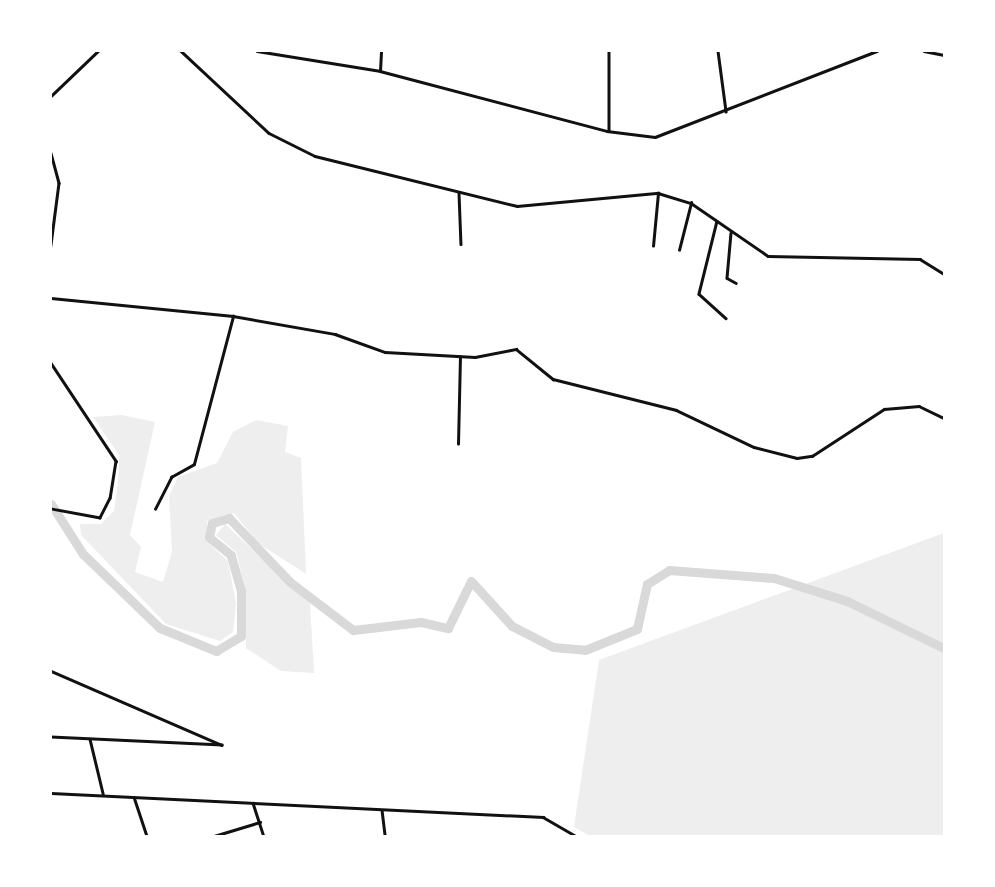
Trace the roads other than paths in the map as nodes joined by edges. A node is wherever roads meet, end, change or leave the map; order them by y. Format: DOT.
graph roads {
  1 [pos="98,51"];
  2 [pos="181,51"];
  3 [pos="257,51"];
  4 [pos="381,51"];
  5 [pos="609,51"];
  6 [pos="718,51"];
  7 [pos="877,51"];
  8 [pos="924,51"];
  9 [pos="944,55"];
  10 [pos="380,71"];
  11 [pos="51,96"];
  12 [pos="726,111"];
  13 [pos="609,132"];
  14 [pos="51,153"];
  15 [pos="459,192"];
  16 [pos="657,193"];
  17 [pos="691,203"];
  18 [pos="717,221"];
  19 [pos="731,233"];
  20 [pos="51,244"];
  21 [pos="461,244"];
  22 [pos="653,246"];
  23 [pos="679,250"];
  24 [pos="944,274"];
  25 [pos="736,283"];
  26 [pos="51,298"];
  27 [pos="233,316"];
  28 [pos="726,318"];
  29 [pos="460,357"];
  30 [pos="51,363"];
  31 [pos="944,418"];
  32 [pos="458,444"];
  33 [pos="51,509"];
  34 [pos="155,509"];
  35 [pos="51,671"];
  36 [pos="51,737"];
  37 [pos="90,739"];
  38 [pos="51,793"];
  39 [pos="103,793"];
  40 [pos="134,797"];
  41 [pos="253,802"];
  42 [pos="382,810"];
  43 [pos="260,822"];
  44 [pos="147,836"];
  45 [pos="214,836"];
  46 [pos="264,836"];
  47 [pos="385,836"];
  48 [pos="576,836"];
  1 -- 11 [label="street"];
  2 -- 15 [label="street"];
  3 -- 10 [label="street"];
  4 -- 10 [label="street"];
  5 -- 13 [label="street"];
  6 -- 12 [label="street"];
  7 -- 12 [label="street"];
  8 -- 9 [label="street"];
  10 -- 13 [label="street"];
  12 -- 13 [label="street"];
  14 -- 20 [label="street"];
  15 -- 16 [label="street"];
  15 -- 21 [label="street"];
  16 -- 17 [label="street"];
  16 -- 22 [label="street"];
  17 -- 18 [label="street"];
  17 -- 23 [label="street"];
  18 -- 19 [label="street"];
  18 -- 28 [label="street"];
  19 -- 24 [label="street"];
  19 -- 25 [label="street"];
  26 -- 27 [label="street"];
  27 -- 29 [label="street"];
  27 -- 34 [label="street"];
  29 -- 31 [label="street"];
  29 -- 32 [label="street"];
  30 -- 33 [label="street"];
  35 -- 37 [label="street"];
  36 -- 37 [label="street"];
  37 -- 39 [label="street"];
  38 -- 39 [label="street"];
  39 -- 40 [label="street"];
  40 -- 41 [label="street"];
  40 -- 44 [label="street"];
  41 -- 42 [label="street"];
  41 -- 43 [label="street"];
  42 -- 47 [label="street"];
  42 -- 48 [label="street"];
  43 -- 45 [label="street"];
  43 -- 46 [label="street"];
}
